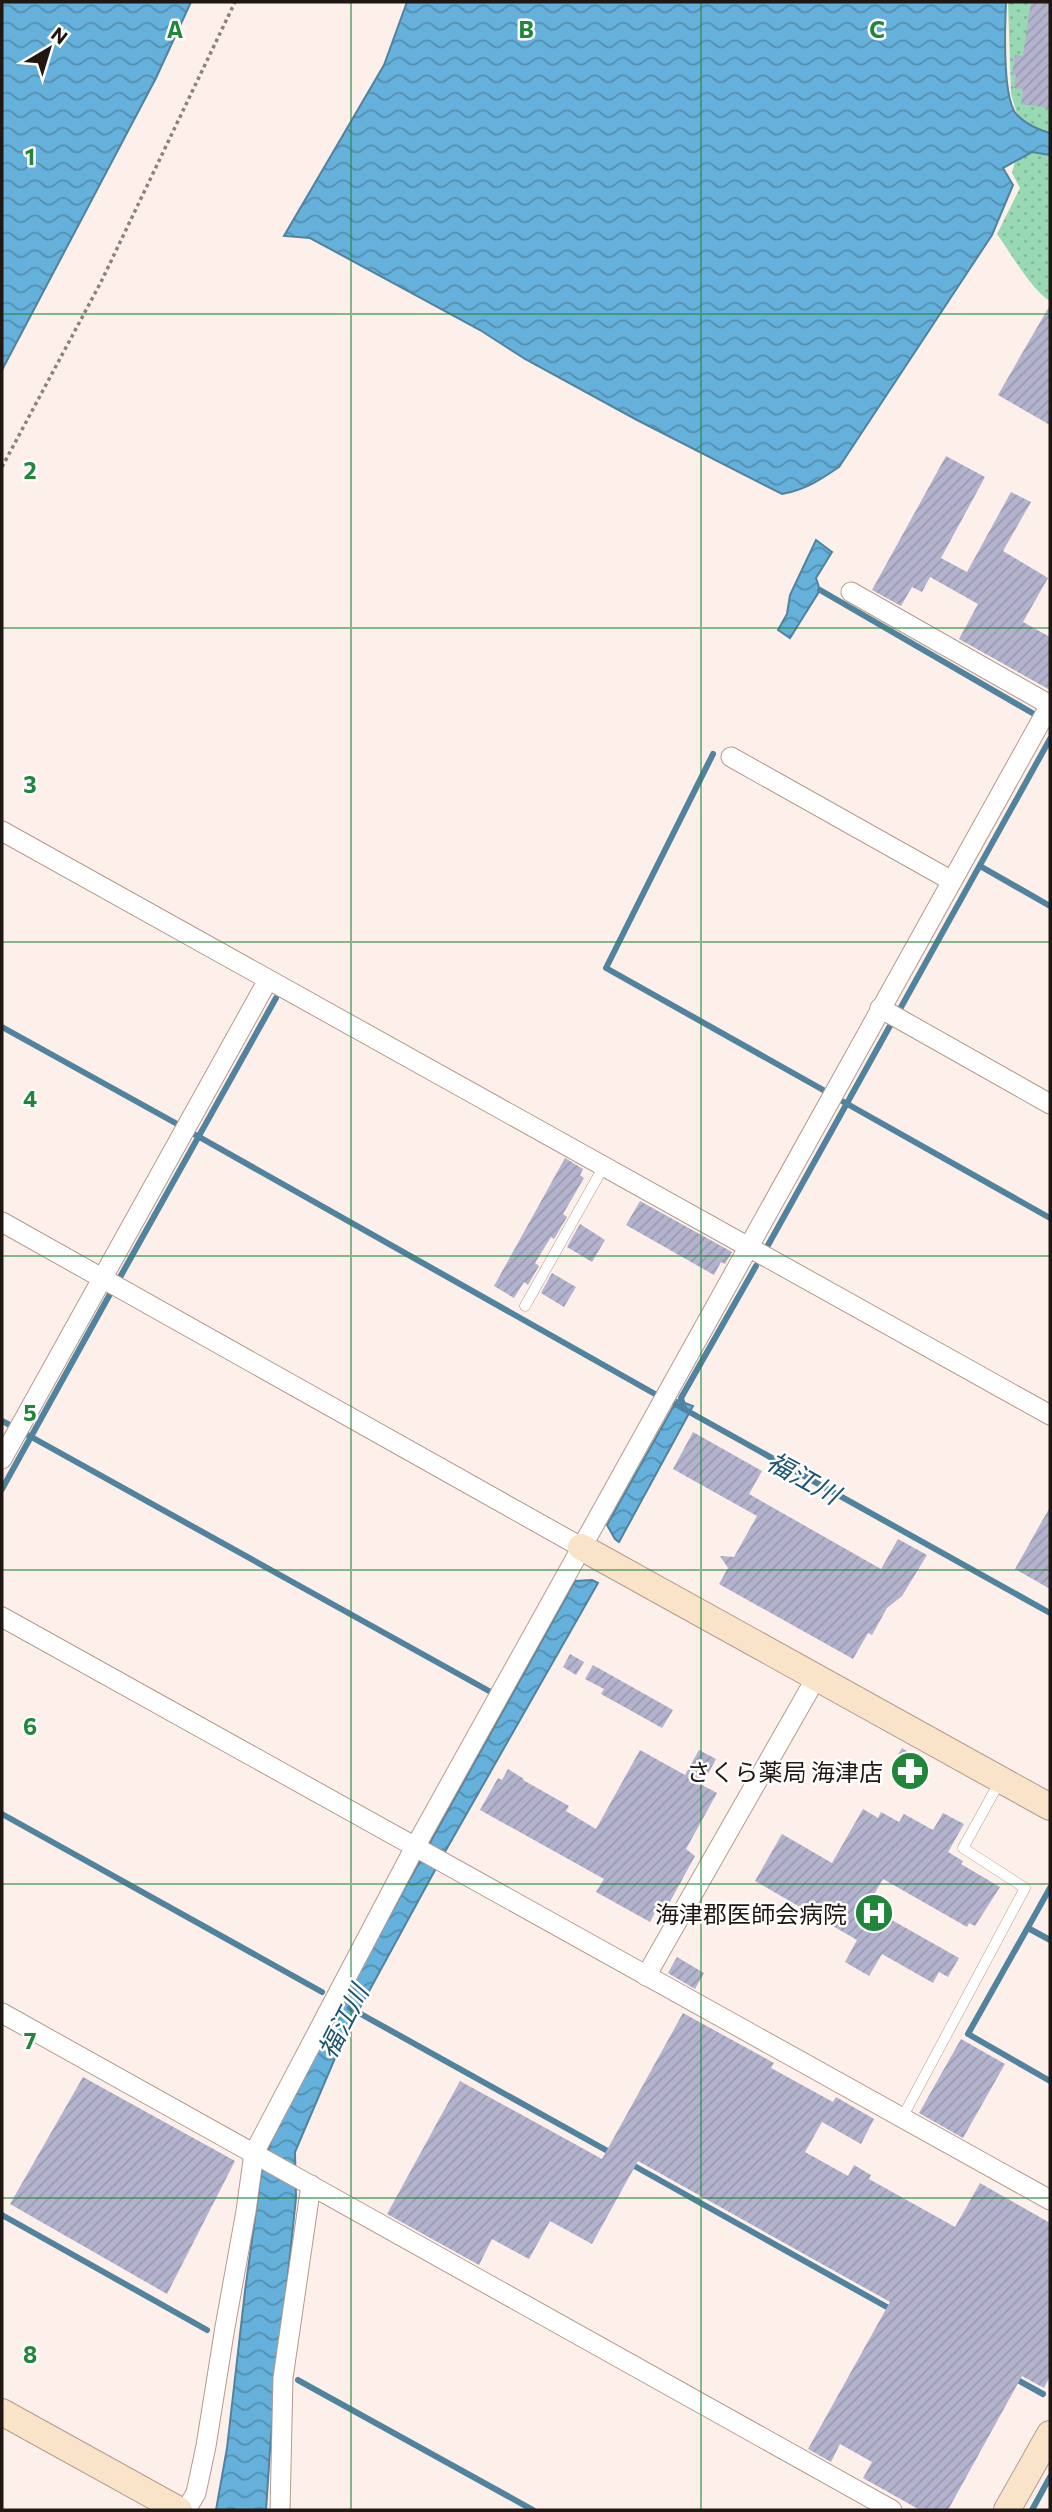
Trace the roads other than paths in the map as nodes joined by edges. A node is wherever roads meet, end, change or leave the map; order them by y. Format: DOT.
graph roads {
  1 [pos="851,592"];
  2 [pos="1050,705"];
  3 [pos="731,757"];
  4 [pos="2,831"];
  5 [pos="953,881"];
  6 [pos="268,980"];
  7 [pos="880,1008"];
  8 [pos="1050,1104"];
  9 [pos="604,1166"];
  10 [pos="2,1222"];
  11 [pos="748,1247"];
  12 [pos="103,1278"];
  13 [pos="525,1306"];
  14 [pos="1050,1415"];
  15 [pos="2,1459"];
  16 [pos="581,1547"];
  17 [pos="2,1617"];
  18 [pos="816,1678"];
  19 [pos="1001,1779"];
  20 [pos="1050,1807"];
  21 [pos="418,1849"];
  22 [pos="646,1976"];
  23 [pos="2,2013"];
  24 [pos="902,2118"];
  25 [pos="258,2155"];
  26 [pos="307,2183"];
  27 [pos="1050,2200"];
  28 [pos="2,2412"];
  29 [pos="1050,2434"];
  30 [pos="173,2508"];
  31 [pos="280,2510"];
  32 [pos="892,2510"];
  33 [pos="1007,2510"];
  1 -- 2 [label="street"];
  2 -- 5 [label="street"];
  3 -- 5 [label="street"];
  4 -- 6 [label="street"];
  5 -- 7 [label="street"];
  6 -- 9 [label="street"];
  6 -- 12 [label="street"];
  7 -- 8 [label="street"];
  7 -- 11 [label="street"];
  9 -- 11 [label="street"];
  9 -- 13 [label="lane"];
  10 -- 12 [label="street"];
  11 -- 14 [label="street"];
  11 -- 16 [label="street"];
  12 -- 15 [label="street"];
  12 -- 16 [label="street"];
  16 -- 18 [label="street"];
  16 -- 21 [label="street"];
  17 -- 21 [label="street"];
  18 -- 19 [label="street"];
  18 -- 22 [label="street"];
  19 -- 20 [label="street"];
  19 -- 24 [label="lane"];
  21 -- 22 [label="street"];
  21 -- 25 [label="street"];
  22 -- 24 [label="street"];
  23 -- 25 [label="street"];
  24 -- 27 [label="street"];
  25 -- 26 [label="street"];
  25 -- 30 [label="street"];
  26 -- 31 [label="street"];
  26 -- 32 [label="street"];
  28 -- 30 [label="street"];
  29 -- 33 [label="street"];
}
